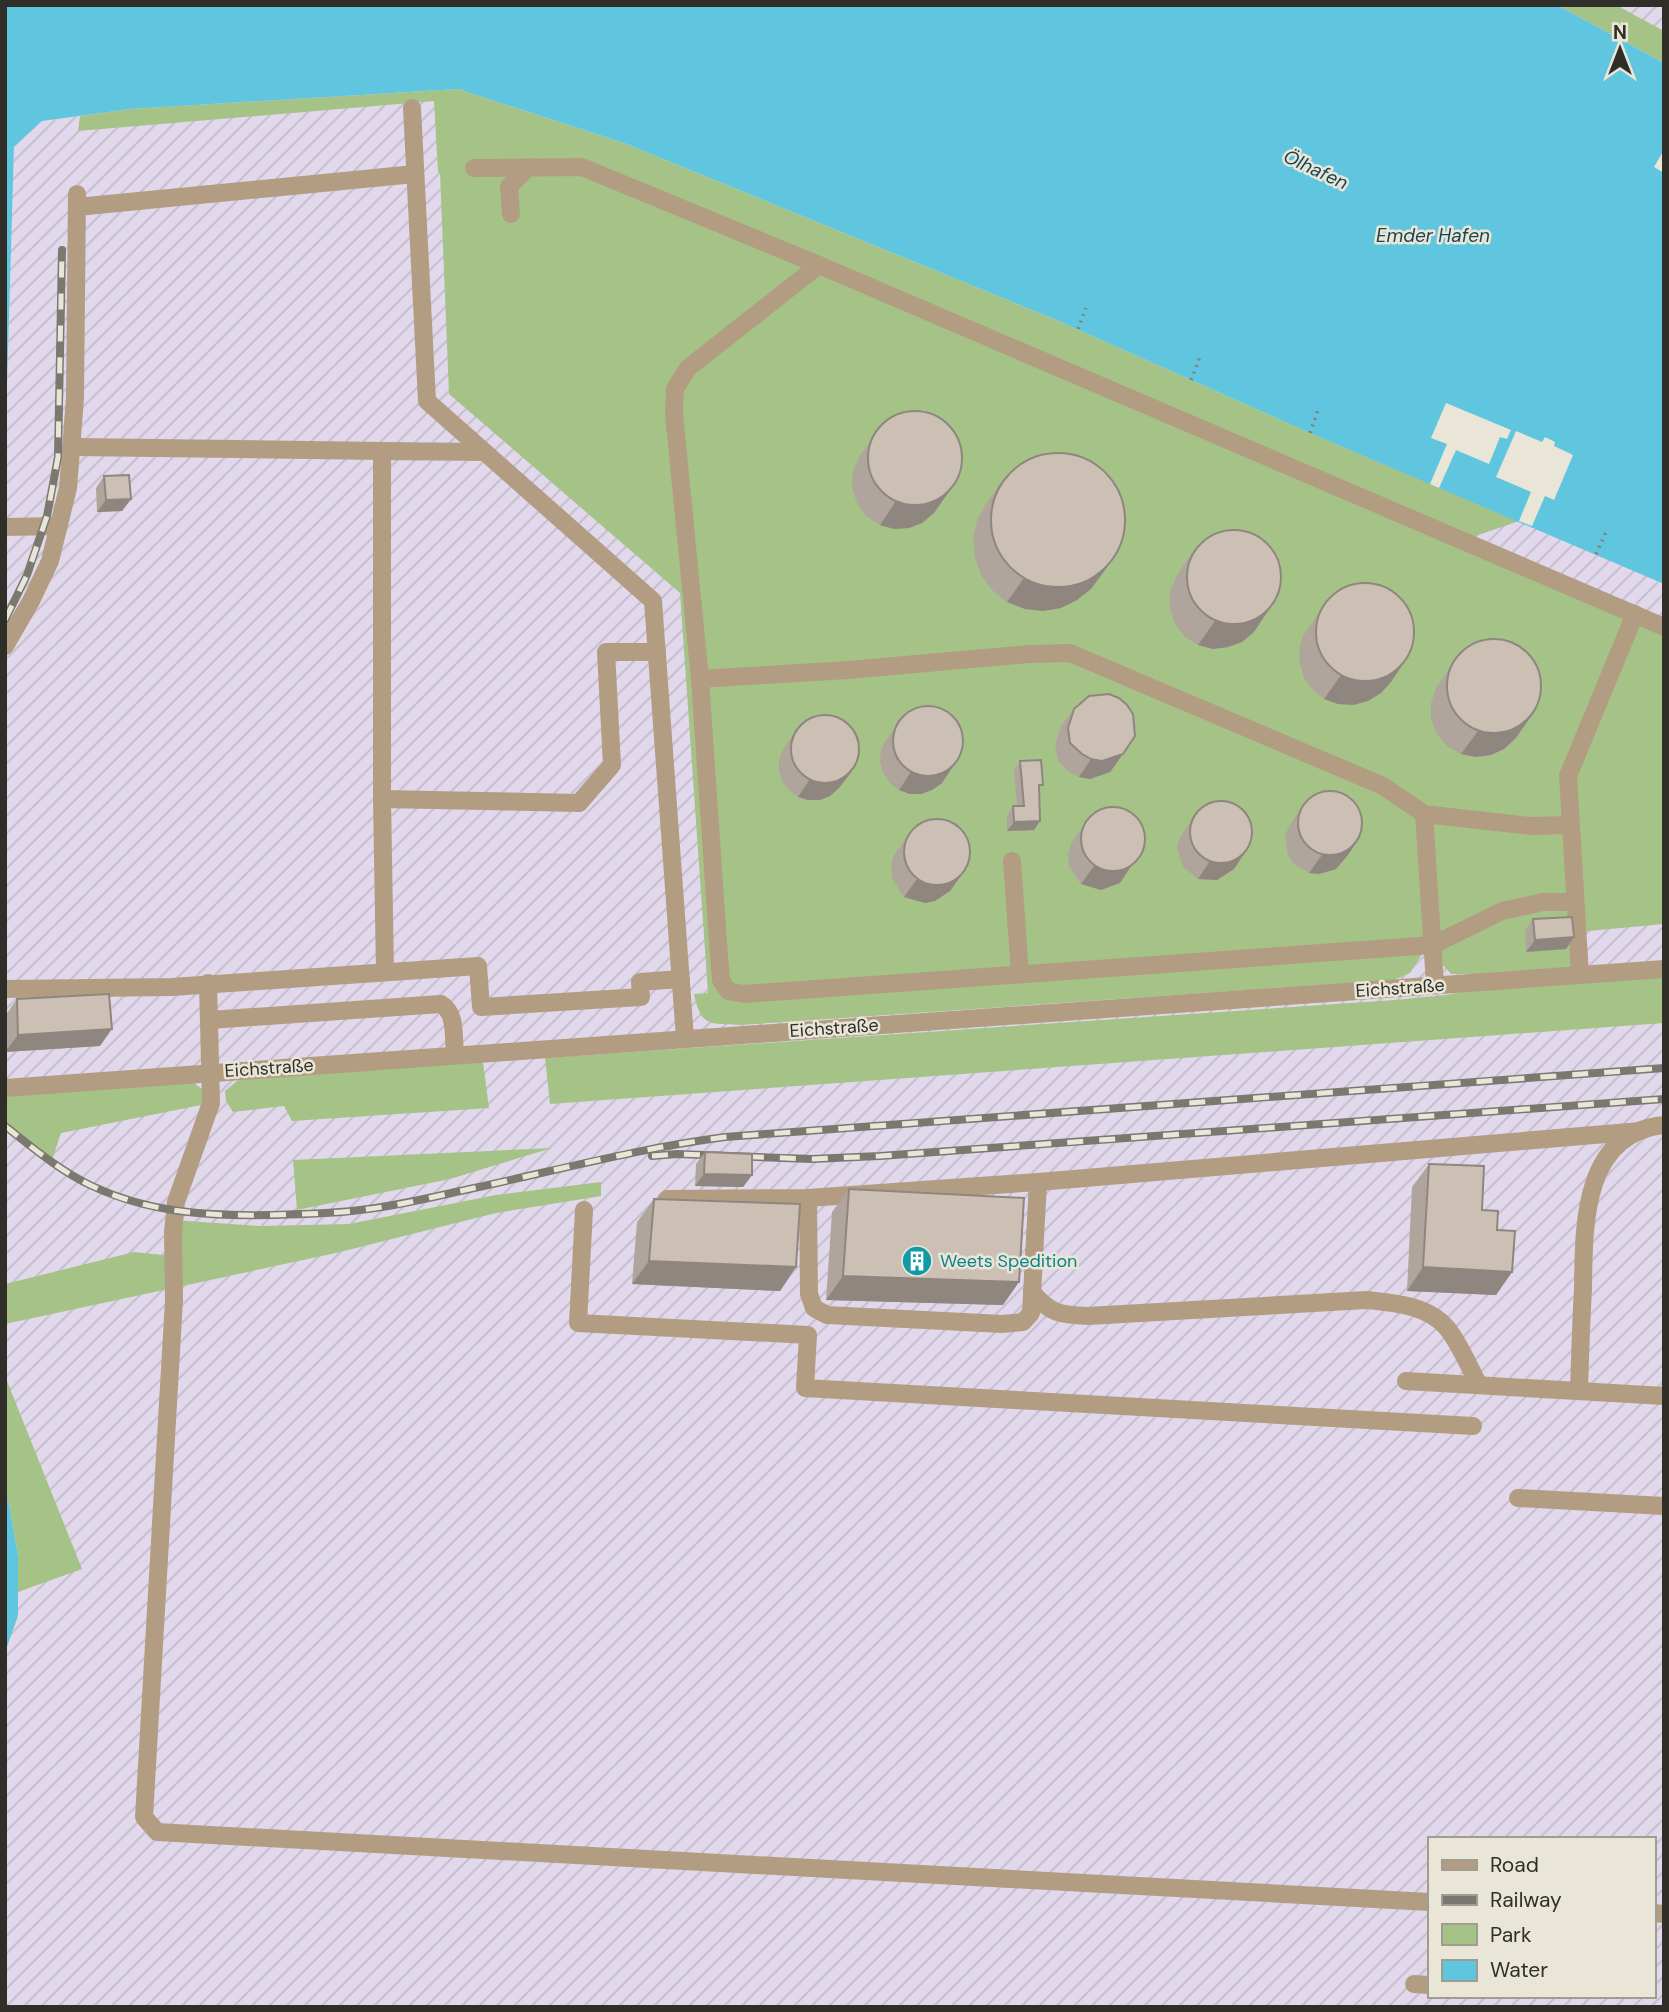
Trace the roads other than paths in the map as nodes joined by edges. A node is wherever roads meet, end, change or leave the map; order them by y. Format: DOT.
graph roads {
  1 [pos="412,108"];
  2 [pos="527,167"];
  3 [pos="474,168"];
  4 [pos="415,174"];
  5 [pos="512,214"];
  6 [pos="819,265"];
  7 [pos="73,447"];
  8 [pos="382,451"];
  9 [pos="484,452"];
  10 [pos="58,526"];
  11 [pos="5,527"];
  12 [pos="1635,614"];
  13 [pos="1664,627"];
  14 [pos="5,646"];
  15 [pos="657,652"];
  16 [pos="700,679"];
  17 [pos="382,799"];
  18 [pos="1424,814"];
  19 [pos="1570,825"];
  20 [pos="1012,861"];
  21 [pos="1575,902"];
  22 [pos="1433,945"];
  23 [pos="1664,969"];
  24 [pos="385,972"];
  25 [pos="1020,974"];
  26 [pos="1580,975"];
  27 [pos="681,979"];
  28 [pos="208,983"];
  29 [pos="1435,985"];
  30 [pos="5,989"];
  31 [pos="209,1020"];
  32 [pos="685,1038"];
  33 [pos="455,1055"];
  34 [pos="211,1073"];
  35 [pos="5,1088"];
  36 [pos="1664,1125"];
  37 [pos="1641,1131"];
  38 [pos="1038,1182"];
  39 [pos="808,1198"];
  40 [pos="667,1199"];
  41 [pos="584,1209"];
  42 [pos="1032,1292"];
  43 [pos="1406,1381"];
  44 [pos="1479,1385"];
  45 [pos="1579,1391"];
  46 [pos="1664,1396"];
  47 [pos="1473,1426"];
  48 [pos="1518,1498"];
  49 [pos="1664,1506"];
  50 [pos="1428,1902"];
  1 -- 4 [label="street"];
  2 -- 3 [label="street"];
  2 -- 5 [label="street"];
  2 -- 6 [label="street"];
  4 -- 7 [label="street"];
  4 -- 9 [label="street"];
  6 -- 12 [label="street"];
  6 -- 16 [label="street"];
  7 -- 8 [label="street"];
  7 -- 10 [label="street"];
  8 -- 9 [label="street"];
  8 -- 17 [label="street"];
  9 -- 15 [label="street"];
  10 -- 11 [label="street"];
  10 -- 14 [label="street"];
  12 -- 13 [label="street"];
  12 -- 19 [label="street"];
  15 -- 17 [label="street"];
  15 -- 27 [label="street"];
  16 -- 18 [label="street"];
  16 -- 25 [label="street"];
  17 -- 24 [label="street"];
  18 -- 19 [label="street"];
  18 -- 22 [label="street"];
  19 -- 21 [label="street"];
  20 -- 25 [label="street"];
  21 -- 22 [label="street"];
  21 -- 26 [label="street"];
  22 -- 25 [label="street"];
  22 -- 29 [label="street"];
  23 -- 26 [label="street, Eichstraße"];
  24 -- 27 [label="street"];
  24 -- 28 [label="street"];
  26 -- 29 [label="street, Eichstraße"];
  27 -- 32 [label="street"];
  28 -- 30 [label="street"];
  28 -- 31 [label="street"];
  29 -- 32 [label="street, Eichstraße"];
  31 -- 33 [label="street"];
  31 -- 34 [label="street"];
  32 -- 33 [label="street, Eichstraße"];
  33 -- 34 [label="street, Eichstraße"];
  34 -- 35 [label="street, Eichstraße"];
  34 -- 50 [label="street"];
  36 -- 37 [label="street"];
  37 -- 38 [label="street"];
  37 -- 45 [label="street"];
  38 -- 39 [label="street"];
  38 -- 42 [label="street"];
  39 -- 40 [label="street"];
  39 -- 42 [label="street"];
  41 -- 47 [label="street"];
  42 -- 44 [label="street"];
  43 -- 44 [label="street"];
  44 -- 45 [label="street"];
  45 -- 46 [label="street"];
  48 -- 49 [label="street"];
}
